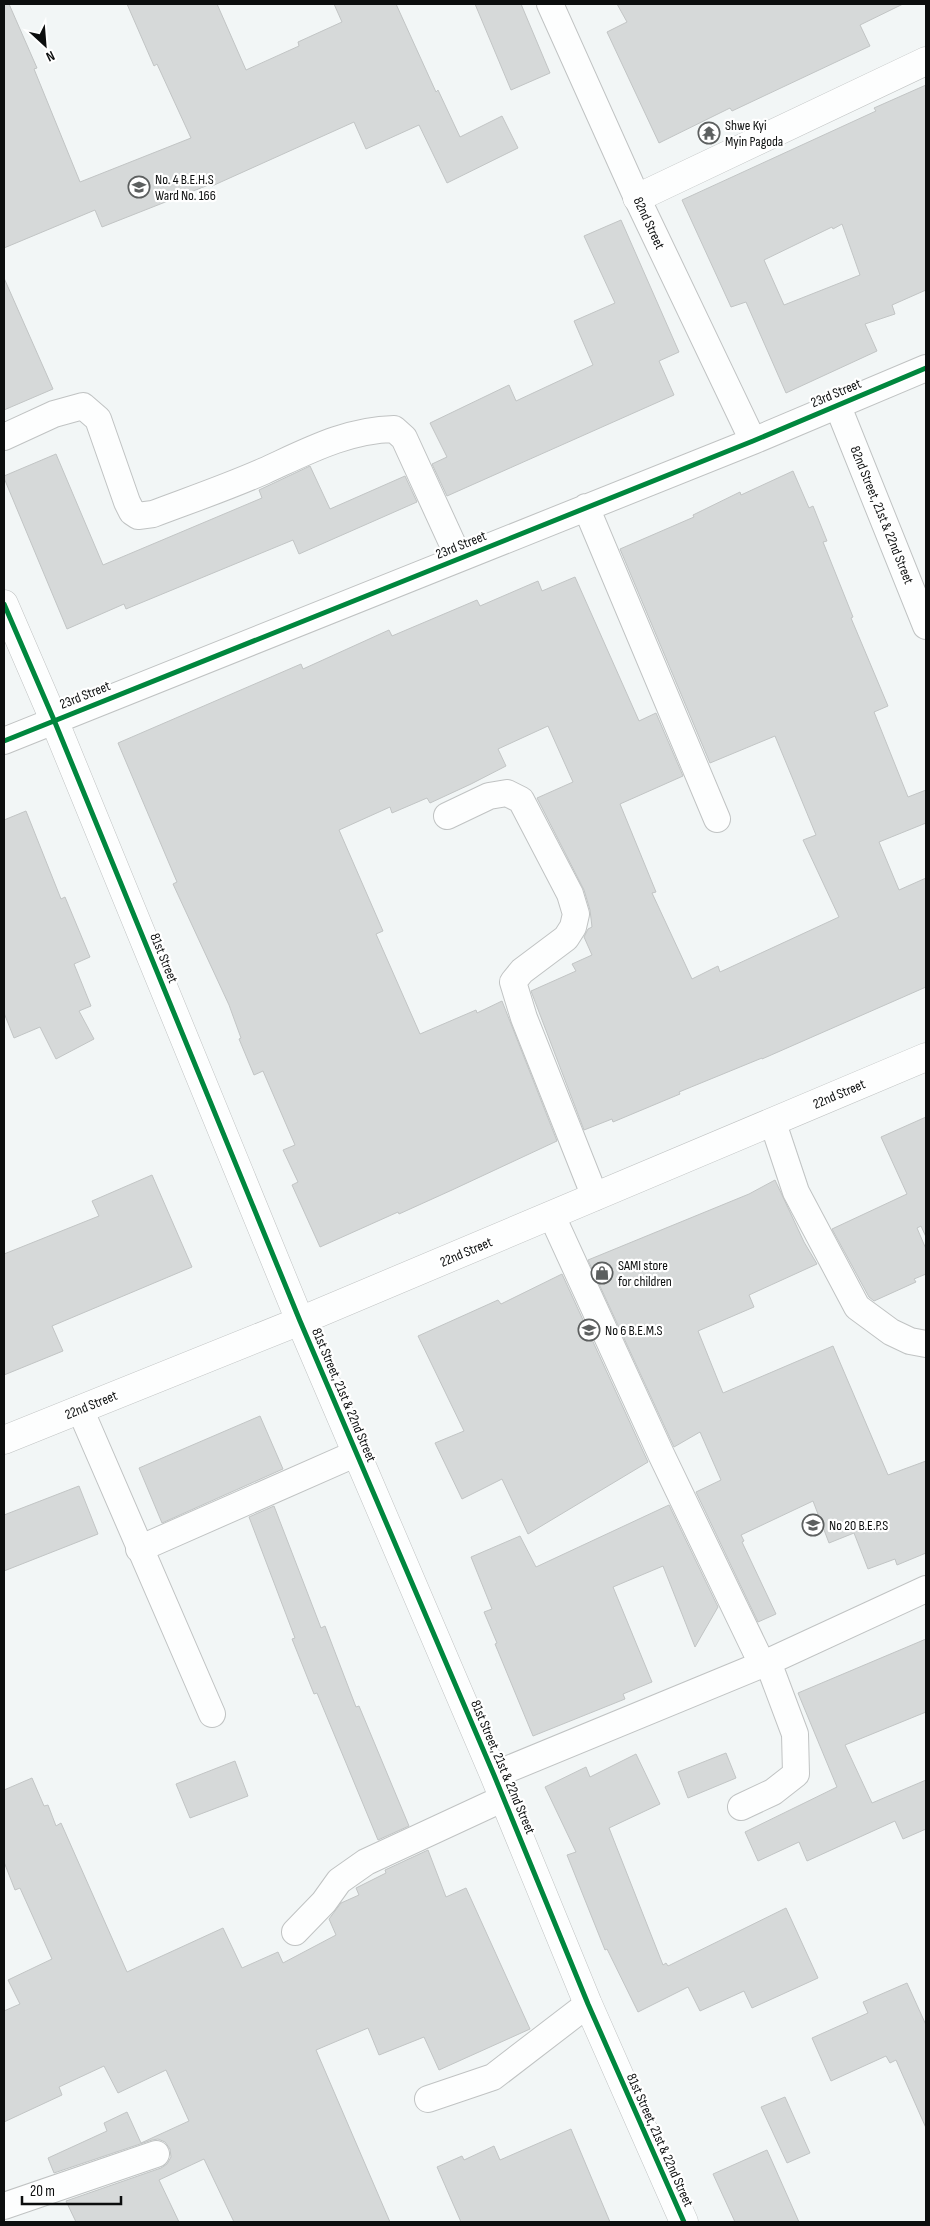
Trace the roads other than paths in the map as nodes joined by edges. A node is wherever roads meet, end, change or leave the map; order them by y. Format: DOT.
graph roads {
  1 [pos="550,4"];
  2 [pos="926,61"];
  3 [pos="637,198"];
  4 [pos="926,368"];
  5 [pos="837,404"];
  6 [pos="4,437"];
  7 [pos="752,440"];
  8 [pos="586,507"];
  9 [pos="459,558"];
  10 [pos="4,604"];
  11 [pos="926,626"];
  12 [pos="54,720"];
  13 [pos="4,741"];
  14 [pos="447,816"];
  15 [pos="717,819"];
  16 [pos="926,1057"];
  17 [pos="773,1123"];
  18 [pos="595,1197"];
  19 [pos="552,1216"];
  20 [pos="300,1321"];
  21 [pos="926,1344"];
  22 [pos="80,1409"];
  23 [pos="4,1440"];
  24 [pos="357,1453"];
  25 [pos="139,1549"];
  26 [pos="926,1589"];
  27 [pos="765,1663"];
  28 [pos="212,1714"];
  29 [pos="499,1786"];
  30 [pos="741,1807"];
  31 [pos="294,1932"];
  32 [pos="588,2004"];
  33 [pos="428,2099"];
  34 [pos="156,2154"];
  35 [pos="4,2206"];
  36 [pos="684,2222"];
  1 -- 3 [label="street, 82nd Street"];
  2 -- 3 [label="street"];
  3 -- 7 [label="street, 82nd Street"];
  4 -- 5 [label="street, 23rd Street"];
  5 -- 7 [label="street, 23rd Street"];
  5 -- 11 [label="street, 82nd Street, 21st & 22nd Street"];
  6 -- 9 [label="street"];
  7 -- 8 [label="street, 23rd Street"];
  8 -- 9 [label="street, 23rd Street"];
  8 -- 15 [label="street"];
  9 -- 12 [label="street, 23rd Street"];
  10 -- 12 [label="street, 81st Street"];
  12 -- 13 [label="street, 23rd Street"];
  12 -- 20 [label="street, 81st Street"];
  14 -- 18 [label="street"];
  16 -- 17 [label="street, 22nd Street"];
  17 -- 18 [label="street, 22nd Street"];
  17 -- 21 [label="street"];
  18 -- 19 [label="street, 22nd Street"];
  19 -- 20 [label="street, 22nd Street"];
  19 -- 27 [label="street"];
  20 -- 22 [label="street, 22nd Street"];
  20 -- 24 [label="street, 81st Street, 21st & 22nd Street"];
  22 -- 23 [label="street, 22nd Street"];
  22 -- 25 [label="street"];
  24 -- 25 [label="street"];
  24 -- 29 [label="street, 81st Street, 21st & 22nd Street"];
  25 -- 28 [label="street"];
  26 -- 27 [label="street"];
  27 -- 29 [label="street"];
  27 -- 30 [label="street"];
  29 -- 31 [label="street"];
  29 -- 32 [label="street, 81st Street, 21st & 22nd Street"];
  32 -- 33 [label="street"];
  32 -- 36 [label="street, 81st Street, 21st & 22nd Street"];
  34 -- 35 [label="street"];
}
